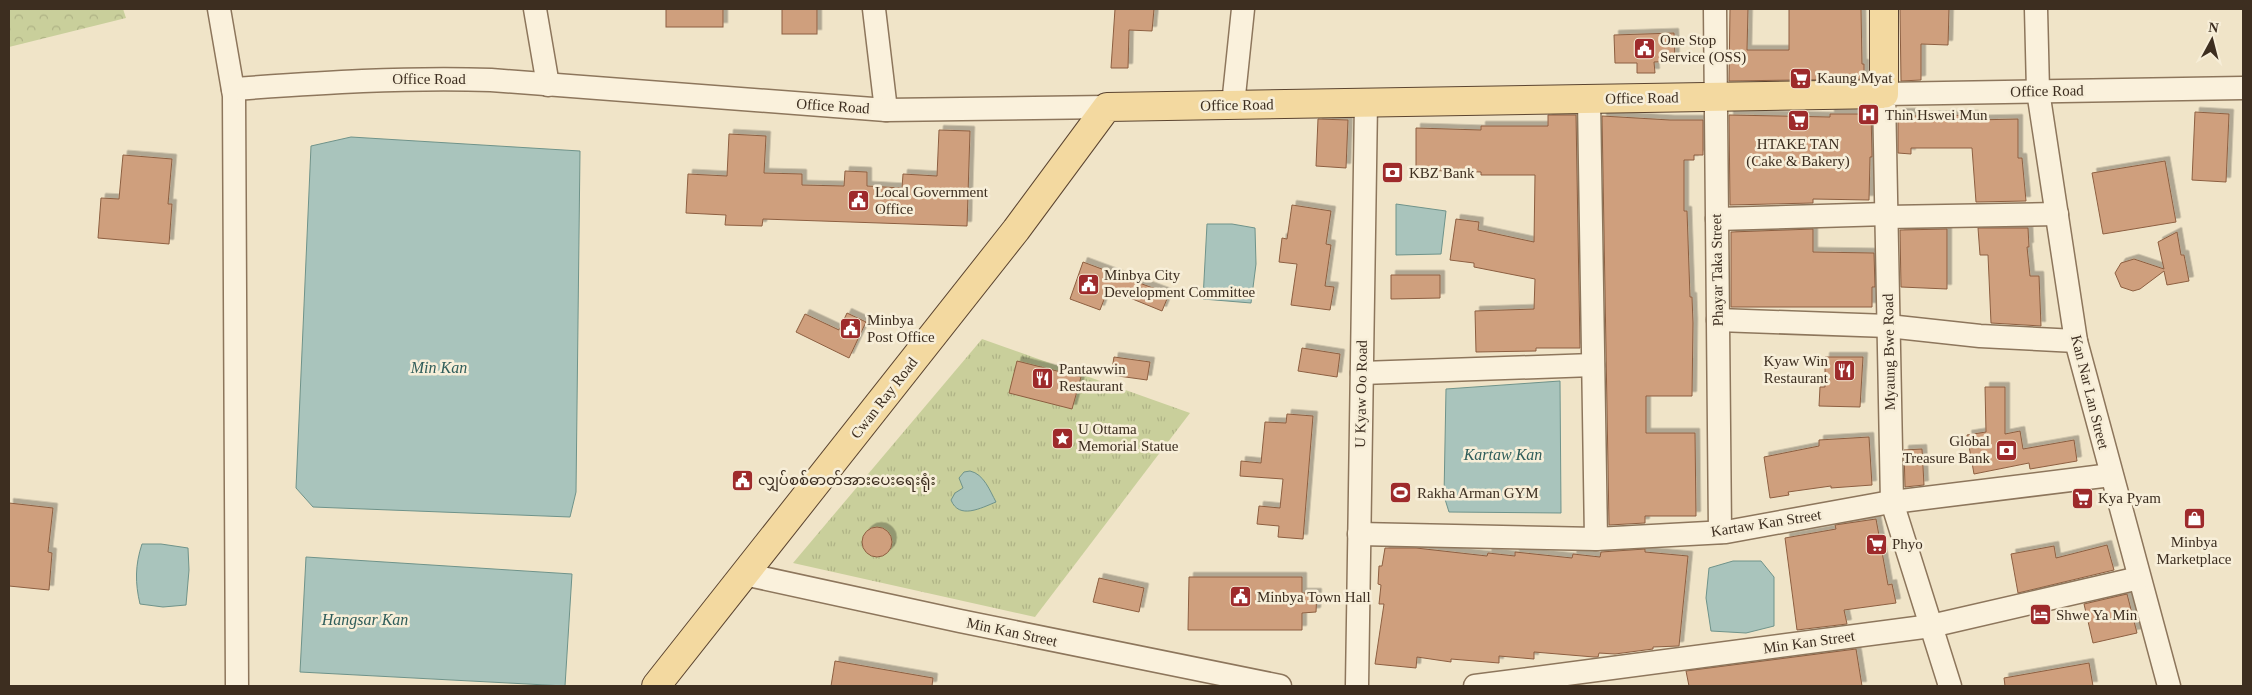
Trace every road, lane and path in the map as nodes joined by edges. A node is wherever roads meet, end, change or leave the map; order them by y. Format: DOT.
graph roads {
  1 [pos="219,9"];
  2 [pos="535,9"];
  3 [pos="874,9"];
  4 [pos="1244,9"];
  5 [pos="1715,9"];
  6 [pos="1884,9"];
  7 [pos="2036,9"];
  8 [pos="548,85"];
  9 [pos="2243,88"];
  10 [pos="2038,91"];
  11 [pos="234,93"];
  12 [pos="1884,94"];
  13 [pos="1716,96"];
  14 [pos="1589,99"];
  15 [pos="1366,102"];
  16 [pos="1233,105"];
  17 [pos="1107,107"];
  18 [pos="886,110"];
  19 [pos="2057,214"];
  20 [pos="1886,216"];
  21 [pos="1717,219"];
  22 [pos="1718,320"];
  23 [pos="1888,326"];
  24 [pos="2076,341"];
  25 [pos="1593,365"];
  26 [pos="1362,372"];
  27 [pos="2111,475"];
  28 [pos="1892,502"];
  29 [pos="1720,532"];
  30 [pos="1359,534"];
  31 [pos="1596,539"];
  32 [pos="744,574"];
  33 [pos="2139,578"];
  34 [pos="1931,626"];
  35 [pos="237,686"];
  36 [pos="656,686"];
  37 [pos="1280,686"];
  38 [pos="1357,686"];
  39 [pos="1475,686"];
  40 [pos="1950,686"];
  41 [pos="2169,686"];
  1 -- 11 [label="street"];
  2 -- 8 [label="street"];
  3 -- 18 [label="street"];
  4 -- 16 [label="street"];
  5 -- 13 [label="street, Phayar Taka Street"];
  6 -- 12 [label="main road, Myaung Bwe Road"];
  7 -- 10 [label="street, Kan Nar Lan Street"];
  8 -- 11 [label="street, Office Road"];
  8 -- 18 [label="street, Office Road"];
  9 -- 10 [label="street, Office Road"];
  10 -- 12 [label="street, Office Road"];
  10 -- 19 [label="street, Kan Nar Lan Street"];
  11 -- 35 [label="street"];
  12 -- 13 [label="main road, Office Road"];
  12 -- 20 [label="street, Myaung Bwe Road"];
  13 -- 14 [label="main road, Office Road"];
  13 -- 21 [label="street, Phayar Taka Street"];
  14 -- 15 [label="main road, Office Road"];
  14 -- 25 [label="street"];
  15 -- 16 [label="main road, Office Road"];
  15 -- 26 [label="street, U Kyaw Oo Road"];
  16 -- 17 [label="main road, Office Road"];
  17 -- 18 [label="street, Office Road"];
  17 -- 32 [label="main road, Cwan Ray Road"];
  19 -- 20 [label="street"];
  19 -- 24 [label="street, Kan Nar Lan Street"];
  20 -- 21 [label="street"];
  20 -- 23 [label="street, Myaung Bwe Road"];
  21 -- 22 [label="street, Phayar Taka Street"];
  22 -- 23 [label="street"];
  22 -- 29 [label="street, Phayar Taka Street"];
  23 -- 24 [label="street"];
  23 -- 28 [label="street, Myaung Bwe Road"];
  24 -- 27 [label="street, Kan Nar Lan Street"];
  25 -- 26 [label="street"];
  25 -- 31 [label="street"];
  26 -- 30 [label="street, U Kyaw Oo Road"];
  27 -- 28 [label="street, Kartaw Kan Street"];
  27 -- 33 [label="street, Kan Nar Lan Street"];
  28 -- 29 [label="street, Kartaw Kan Street"];
  28 -- 34 [label="street, Myaung Bwe Road"];
  29 -- 31 [label="street, Kartaw Kan Street"];
  30 -- 31 [label="street, Kartaw Kan Street"];
  30 -- 38 [label="street, U Kyaw Oo Road"];
  32 -- 36 [label="main road, Cwan Ray Road"];
  32 -- 37 [label="street, Min Kan Street"];
  33 -- 34 [label="street, Min Kan Street"];
  33 -- 41 [label="street, Kan Nar Lan Street"];
  34 -- 39 [label="street, Min Kan Street"];
  34 -- 40 [label="street, Myaung Bwe Road"];
}
